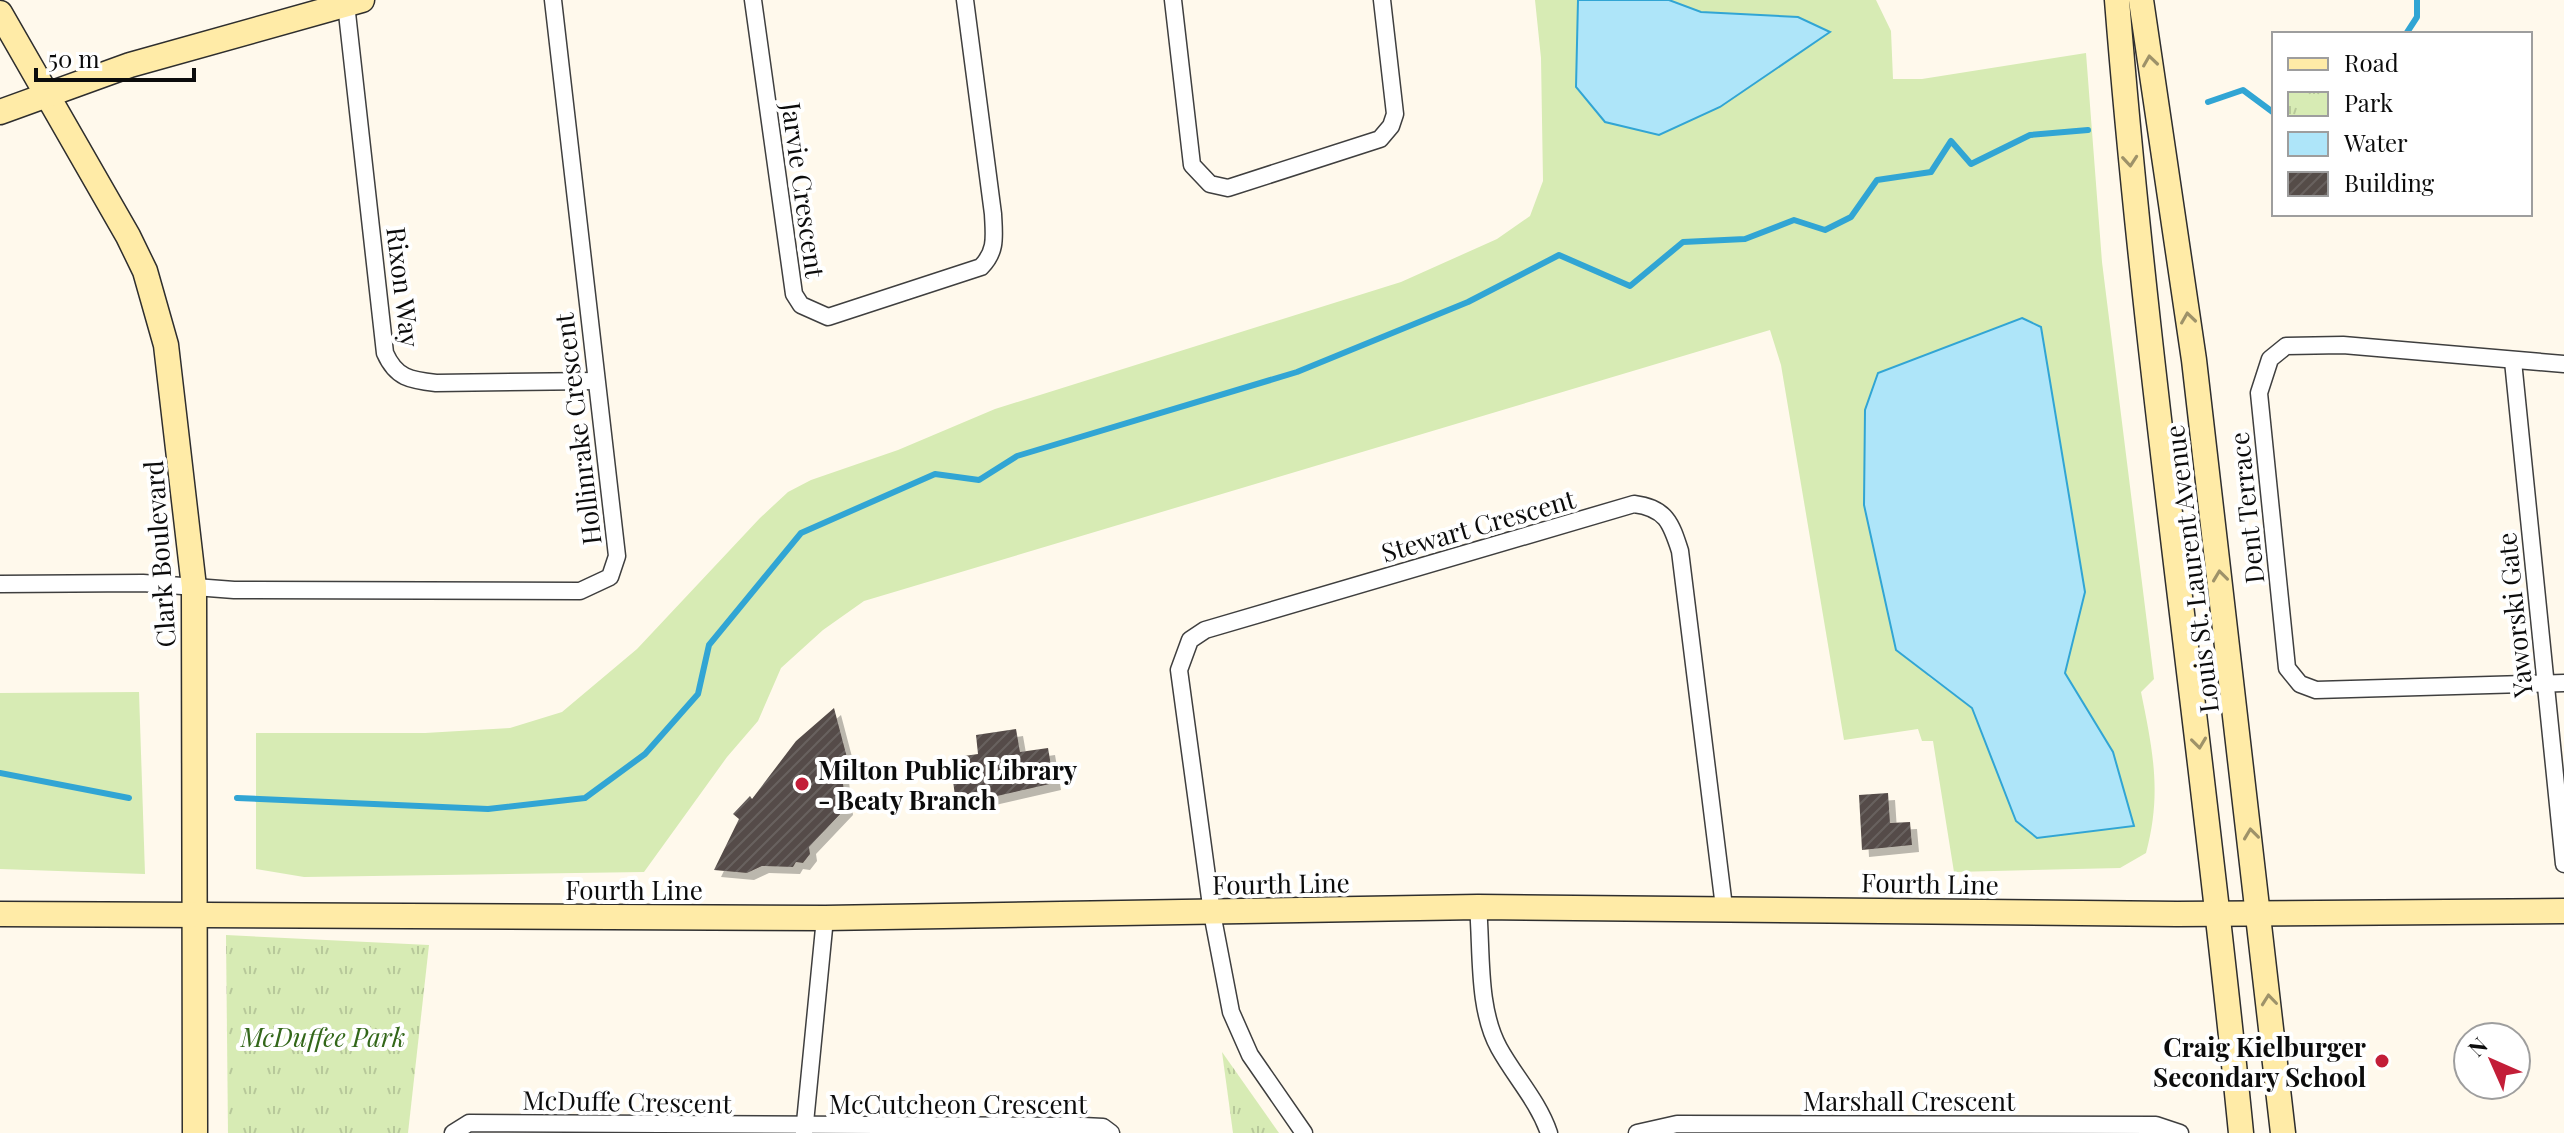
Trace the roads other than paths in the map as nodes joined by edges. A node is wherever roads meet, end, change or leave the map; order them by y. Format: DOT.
graph roads {
  1 [pos="553,0"];
  2 [pos="753,0"];
  3 [pos="965,0"];
  4 [pos="1173,0"];
  5 [pos="1382,0"];
  6 [pos="2117,0"];
  7 [pos="2141,0"];
  8 [pos="354,2"];
  9 [pos="0,13"];
  10 [pos="50,96"];
  11 [pos="0,112"];
  12 [pos="2513,361"];
  13 [pos="2564,364"];
  14 [pos="595,381"];
  15 [pos="0,584"];
  16 [pos="194,587"];
  17 [pos="2545,683"];
  18 [pos="2564,683"];
  19 [pos="2564,864"];
  20 [pos="1478,907"];
  21 [pos="1724,907"];
  22 [pos="2564,911"];
  23 [pos="2220,912"];
  24 [pos="2260,912"];
  25 [pos="1212,913"];
  26 [pos="0,914"];
  27 [pos="194,915"];
  28 [pos="825,918"];
  29 [pos="1772,1128"];
  30 [pos="804,1130"];
  31 [pos="195,1133"];
  32 [pos="453,1133"];
  33 [pos="1111,1133"];
  34 [pos="1304,1133"];
  35 [pos="1549,1133"];
  36 [pos="1637,1133"];
  37 [pos="2180,1133"];
  38 [pos="2241,1133"];
  39 [pos="2283,1133"];
  1 -- 14 [label="street, Hollinrake Crescent"];
  2 -- 3 [label="street, Jarvie Crescent"];
  4 -- 5 [label="street"];
  6 -- 23 [label="main road, Louis St. Laurent Avenue, one-way"];
  24 -- 7 [label="main road, Louis St. Laurent Avenue, one-way"];
  8 -- 10 [label="main road"];
  8 -- 14 [label="street, Rixon Way"];
  9 -- 10 [label="main road, Clark Boulevard"];
  10 -- 11 [label="main road"];
  10 -- 16 [label="main road, Clark Boulevard"];
  12 -- 13 [label="street, Dent Terrace"];
  12 -- 17 [label="street, Yaworski Gate"];
  12 -- 17 [label="street, Dent Terrace"];
  14 -- 16 [label="street, Hollinrake Crescent"];
  15 -- 16 [label="street, Hollinrake Crescent"];
  16 -- 27 [label="main road, Clark Boulevard"];
  17 -- 18 [label="street, Dent Terrace"];
  17 -- 19 [label="street, Yaworski Gate"];
  20 -- 21 [label="main road, Fourth Line"];
  20 -- 25 [label="main road, Fourth Line"];
  20 -- 35 [label="street"];
  21 -- 23 [label="main road, Fourth Line"];
  21 -- 25 [label="street, Stewart Crescent"];
  22 -- 24 [label="main road, Fourth Line"];
  23 -- 24 [label="main road, Fourth Line"];
  23 -- 38 [label="main road, Louis St. Laurent Avenue"];
  39 -- 24 [label="main road, Louis St. Laurent Avenue, one-way"];
  25 -- 28 [label="main road, Fourth Line"];
  25 -- 34 [label="street"];
  26 -- 27 [label="main road, Fourth Line"];
  27 -- 28 [label="main road, Fourth Line"];
  27 -- 31 [label="main road, Clark Boulevard"];
  28 -- 30 [label="street"];
  29 -- 36 [label="street, Marshall Crescent"];
  29 -- 37 [label="street, Marshall Crescent"];
  30 -- 32 [label="street, McDuffe Crescent"];
  30 -- 33 [label="street, McCutcheon Crescent"];
}
